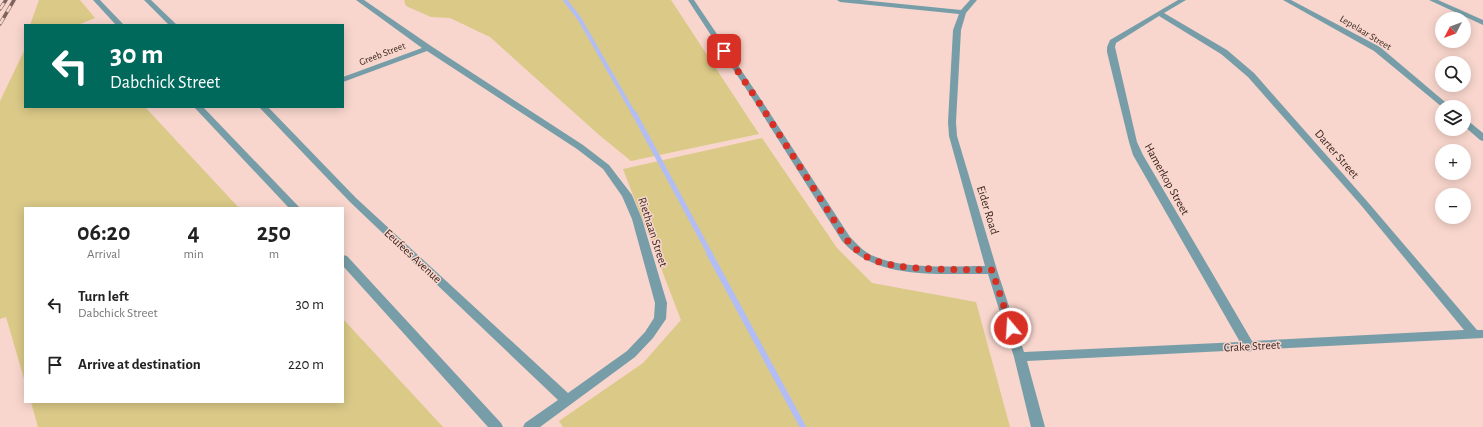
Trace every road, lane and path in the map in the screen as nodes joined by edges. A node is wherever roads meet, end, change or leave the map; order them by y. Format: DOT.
graph roads {
  1 [pos="96,0"];
  2 [pos="147,0"];
  3 [pos="359,0"];
  4 [pos="691,0"];
  5 [pos="840,0"];
  6 [pos="974,0"];
  7 [pos="1183,0"];
  8 [pos="1286,0"];
  9 [pos="1432,0"];
  10 [pos="962,12"];
  11 [pos="1159,13"];
  12 [pos="1483,23"];
  13 [pos="119,24"];
  14 [pos="172,24"];
  15 [pos="428,48"];
  16 [pos="344,80"];
  17 [pos="1439,100"];
  18 [pos="199,108"];
  19 [pos="266,108"];
  20 [pos="1471,128"];
  21 [pos="1483,138"];
  22 [pos="294,207"];
  23 [pos="344,260"];
  24 [pos="992,270"];
  25 [pos="1479,335"];
  26 [pos="1249,346"];
  27 [pos="1020,357"];
  28 [pos="567,400"];
  29 [pos="496,427"];
  30 [pos="530,427"];
  31 [pos="1038,427"];
  1 -- 13 [label="street"];
  2 -- 14 [label="street"];
  3 -- 15 [label="street, Riethaan Street"];
  4 -- 24 [label="street"];
  5 -- 10 [label="street"];
  6 -- 10 [label="street"];
  7 -- 11 [label="street, Hamerkop Street"];
  8 -- 17 [label="street, Lepelaar Street"];
  9 -- 12 [label="street"];
  10 -- 24 [label="street, Eider Road"];
  11 -- 25 [label="street, Darter Street"];
  11 -- 26 [label="street, Hamerkop Street"];
  15 -- 16 [label="street, Greeb Street"];
  15 -- 28 [label="street, Riethaan Street"];
  18 -- 22 [label="street"];
  19 -- 28 [label="street, Eeufees Avenue"];
  20 -- 21 [label="street"];
  23 -- 29 [label="street"];
  24 -- 27 [label="street, Eider Road"];
  25 -- 26 [label="street, Crake Street"];
  26 -- 27 [label="street, Crake Street"];
  27 -- 31 [label="street, Eider Road"];
  28 -- 30 [label="street, Riethaan Street"];
}
